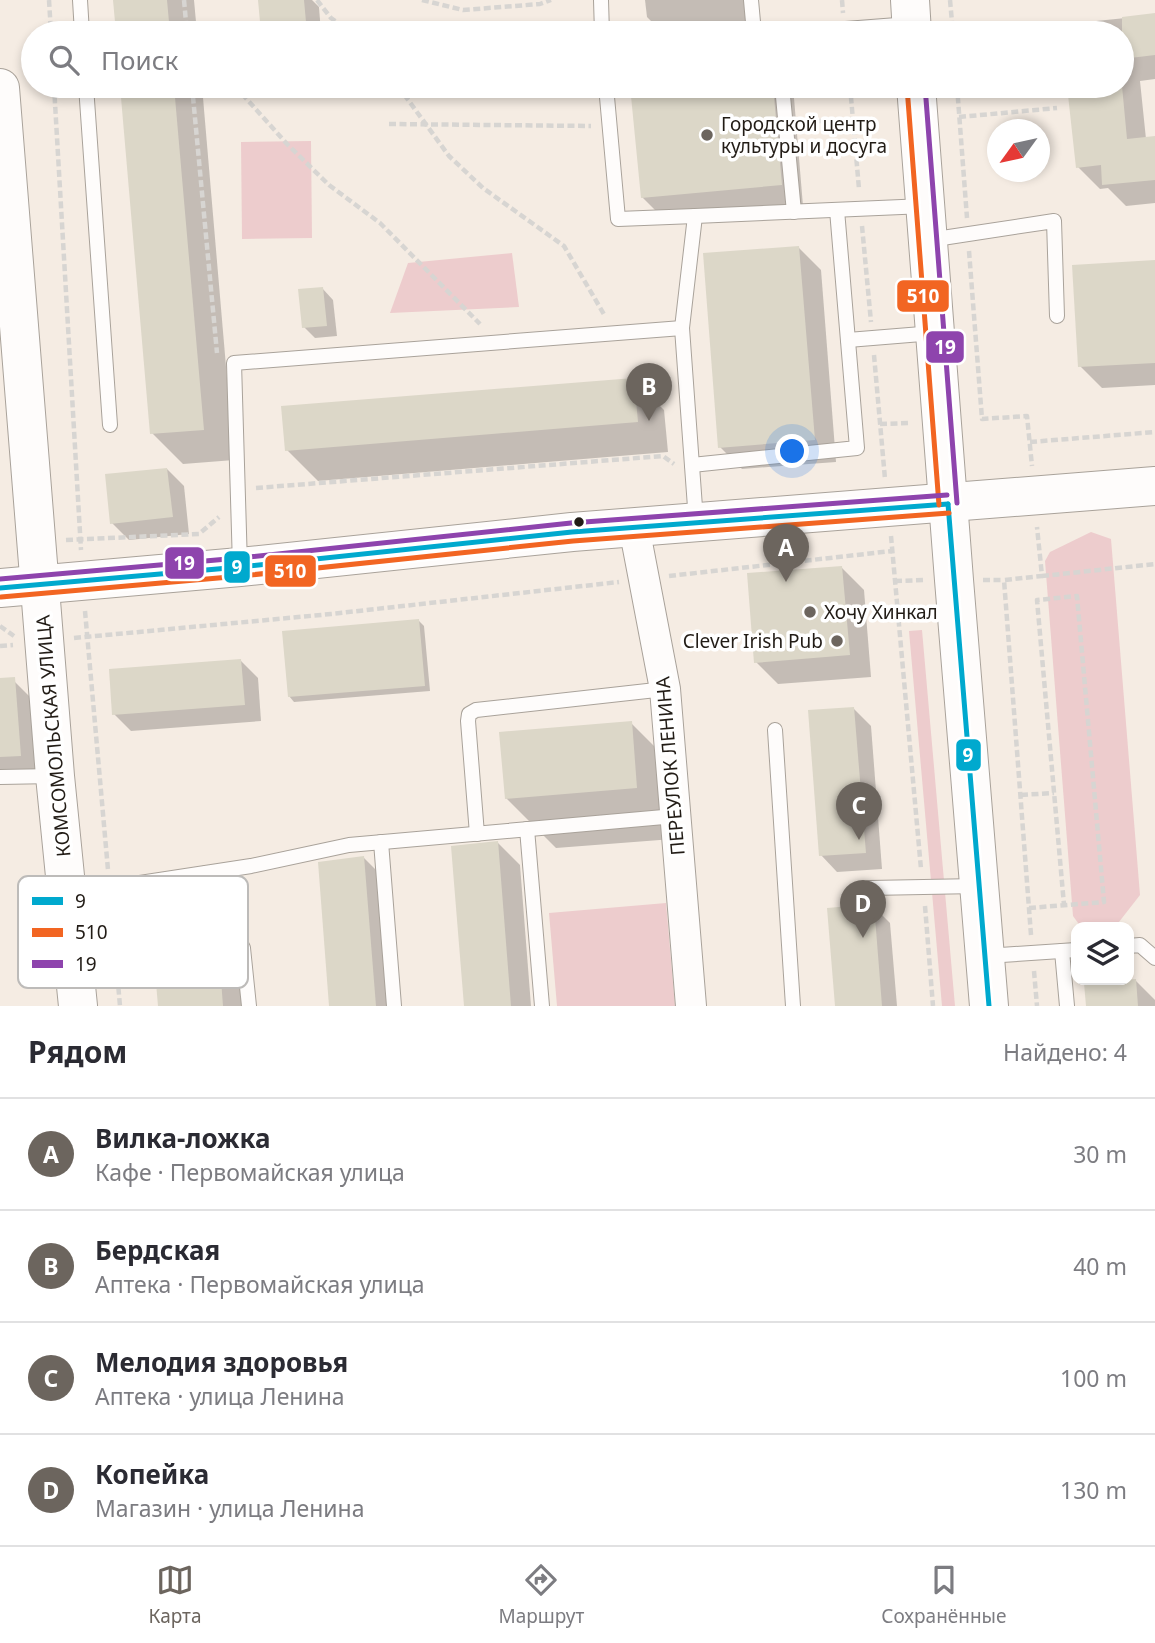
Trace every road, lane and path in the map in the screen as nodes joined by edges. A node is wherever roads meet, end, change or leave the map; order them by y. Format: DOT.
graph roads {
  1 [pos="49,0"];
  2 [pos="80,0"];
  3 [pos="184,0"];
  4 [pos="317,0"];
  5 [pos="422,0"];
  6 [pos="551,0"];
  7 [pos="601,0"];
  8 [pos="751,0"];
  9 [pos="950,0"];
  10 [pos="50,21"];
  11 [pos="81,21"];
  12 [pos="186,21"];
  13 [pos="335,21"];
  14 [pos="602,21"];
  15 [pos="753,21"];
  16 [pos="952,21"];
  17 [pos="0,88"];
  18 [pos="55,98"];
  19 [pos="87,98"];
  20 [pos="193,98"];
  21 [pos="246,98"];
  22 [pos="407,98"];
  23 [pos="607,98"];
  24 [pos="783,98"];
  25 [pos="851,98"];
  26 [pos="917,98"];
  27 [pos="958,98"];
  28 [pos="1057,108"];
  29 [pos="959,117"];
  30 [pos="853,119"];
  31 [pos="786,123"];
  32 [pos="389,124"];
  33 [pos="426,124"];
  34 [pos="610,127"];
  35 [pos="861,209"];
  36 [pos="837,210"];
  37 [pos="794,212"];
  38 [pos="695,216"];
  39 [pos="927,223"];
  40 [pos="968,235"];
  41 [pos="1057,316"];
  42 [pos="682,328"];
  43 [pos="935,332"];
  44 [pos="615,333"];
  45 [pos="872,338"];
  46 [pos="848,340"];
  47 [pos="498,342"];
  48 [pos="234,363"];
  49 [pos="110,425"];
  50 [pos="1155,432"];
  51 [pos="1030,442"];
  52 [pos="883,457"];
  53 [pos="869,458"];
  54 [pos="693,471"];
  55 [pos="1155,486"];
  56 [pos="1034,497"];
  57 [pos="238,501"];
  58 [pos="948,504"];
  59 [pos="888,509"];
  60 [pos="696,523"];
  61 [pos="634,527"];
  62 [pos="80,539"];
  63 [pos="36,541"];
  64 [pos="892,551"];
  65 [pos="1155,564"];
  66 [pos="240,567"];
  67 [pos="1041,576"];
  68 [pos="645,579"];
  69 [pos="83,580"];
  70 [pos="40,584"];
  71 [pos="0,588"];
  72 [pos="87,636"];
  73 [pos="44,641"];
  74 [pos="0,646"];
  75 [pos="665,689"];
  76 [pos="775,730"];
  77 [pos="55,776"];
  78 [pos="0,777"];
  79 [pos="1054,793"];
  80 [pos="1021,795"];
  81 [pos="676,816"];
  82 [pos="527,829"];
  83 [pos="477,834"];
  84 [pos="381,842"];
  85 [pos="206,873"];
  86 [pos="65,876"];
  87 [pos="108,876"];
  88 [pos="187,876"];
  89 [pos="207,876"];
  90 [pos="979,886"];
  91 [pos="923,887"];
  92 [pos="869,888"];
  93 [pos="1064,905"];
  94 [pos="1029,908"];
  95 [pos="1134,946"];
  96 [pos="1069,951"];
  97 [pos="1033,953"];
  98 [pos="985,957"];
  99 [pos="1155,958"];
  100 [pos="76,988"];
  101 [pos="118,988"];
  102 [pos="247,988"];
  103 [pos="78,1006"];
  104 [pos="120,1006"];
  105 [pos="249,1006"];
  106 [pos="394,1006"];
  107 [pos="542,1006"];
  108 [pos="691,1006"];
  109 [pos="793,1006"];
  110 [pos="933,1006"];
  111 [pos="989,1006"];
  112 [pos="1037,1006"];
  113 [pos="1067,1006"];
  1 -- 10 [label="path"];
  2 -- 11 [label="lane"];
  3 -- 12 [label="path"];
  4 -- 13 [label="path"];
  5 -- 6 [label="path"];
  7 -- 14 [label="lane"];
  8 -- 15 [label="lane"];
  9 -- 16 [label="path"];
  17 -- 63 [label="main road, КОМСОМОЛЬСКАЯ УЛИЦА"];
  18 -- 62 [label="path"];
  19 -- 49 [label="lane"];
  20 -- 48 [label="path"];
  21 -- 47 [label="path"];
  22 -- 33 [label="path"];
  23 -- 34 [label="lane"];
  24 -- 31 [label="lane"];
  25 -- 30 [label="path"];
  26 -- 39 [label="main road"];
  27 -- 29 [label="path"];
  28 -- 29 [label="path"];
  29 -- 40 [label="path"];
  30 -- 31 [label="path"];
  30 -- 35 [label="path"];
  31 -- 37 [label="lane"];
  32 -- 33 [label="path"];
  33 -- 34 [label="path"];
  33 -- 44 [label="path"];
  34 -- 38 [label="lane"];
  35 -- 36 [label="lane"];
  35 -- 39 [label="lane"];
  35 -- 45 [label="path"];
  36 -- 37 [label="lane"];
  36 -- 46 [label="lane"];
  37 -- 38 [label="lane"];
  38 -- 42 [label="lane"];
  39 -- 40 [label="lane"];
  39 -- 43 [label="main road"];
  40 -- 41 [label="lane"];
  40 -- 51 [label="path"];
  42 -- 44 [label="lane"];
  42 -- 54 [label="lane"];
  43 -- 45 [label="lane"];
  43 -- 58 [label="main road"];
  44 -- 47 [label="lane"];
  45 -- 46 [label="lane"];
  45 -- 52 [label="path"];
  46 -- 54 [label="lane"];
  47 -- 48 [label="lane"];
  48 -- 57 [label="lane"];
  50 -- 51 [label="path"];
  51 -- 56 [label="path"];
  52 -- 53 [label="path"];
  52 -- 59 [label="path"];
  54 -- 57 [label="path"];
  54 -- 60 [label="lane"];
  55 -- 56 [label="main road"];
  56 -- 58 [label="main road"];
  56 -- 67 [label="path"];
  57 -- 62 [label="path"];
  57 -- 66 [label="lane"];
  58 -- 59 [label="main road"];
  58 -- 90 [label="main road"];
  59 -- 60 [label="main road"];
  59 -- 64 [label="path"];
  60 -- 61 [label="main road"];
  61 -- 66 [label="main road"];
  61 -- 68 [label="street, ПЕРЕУЛОК ЛЕНИНА"];
  62 -- 63 [label="path"];
  62 -- 69 [label="path"];
  63 -- 70 [label="main road, КОМСОМОЛЬСКАЯ УЛИЦА"];
  64 -- 68 [label="path"];
  64 -- 91 [label="path"];
  65 -- 67 [label="path"];
  66 -- 69 [label="main road"];
  67 -- 80 [label="path"];
  68 -- 72 [label="path"];
  68 -- 75 [label="street, ПЕРЕУЛОК ЛЕНИНА"];
  69 -- 70 [label="main road"];
  69 -- 72 [label="path"];
  70 -- 71 [label="main road"];
  70 -- 73 [label="main road, КОМСОМОЛЬСКАЯ УЛИЦА"];
  72 -- 73 [label="path"];
  72 -- 87 [label="path"];
  73 -- 74 [label="path"];
  73 -- 77 [label="main road, КОМСОМОЛЬСКАЯ УЛИЦА"];
  75 -- 81 [label="street, ПЕРЕУЛОК ЛЕНИНА"];
  75 -- 83 [label="lane"];
  76 -- 109 [label="lane"];
  77 -- 78 [label="lane"];
  77 -- 86 [label="main road, КОМСОМОЛЬСКАЯ УЛИЦА"];
  79 -- 80 [label="path"];
  79 -- 93 [label="path"];
  79 -- 93 [label="path"];
  80 -- 94 [label="path"];
  81 -- 82 [label="lane"];
  81 -- 108 [label="street, ПЕРЕУЛОК ЛЕНИНА"];
  82 -- 83 [label="lane"];
  82 -- 107 [label="lane"];
  83 -- 84 [label="lane"];
  84 -- 85 [label="lane"];
  84 -- 106 [label="lane"];
  85 -- 88 [label="lane"];
  85 -- 89 [label="lane"];
  90 -- 91 [label="lane"];
  90 -- 98 [label="main road"];
  91 -- 92 [label="lane"];
  91 -- 110 [label="path"];
  93 -- 94 [label="path"];
  94 -- 97 [label="path"];
  95 -- 99 [label="lane"];
  96 -- 97 [label="lane"];
  96 -- 113 [label="lane"];
  97 -- 98 [label="lane"];
  97 -- 112 [label="path"];
  98 -- 111 [label="main road"];
  100 -- 103 [label="main road, КОМСОМОЛЬСКАЯ УЛИЦА"];
  101 -- 104 [label="path"];
  102 -- 105 [label="lane"];
}
